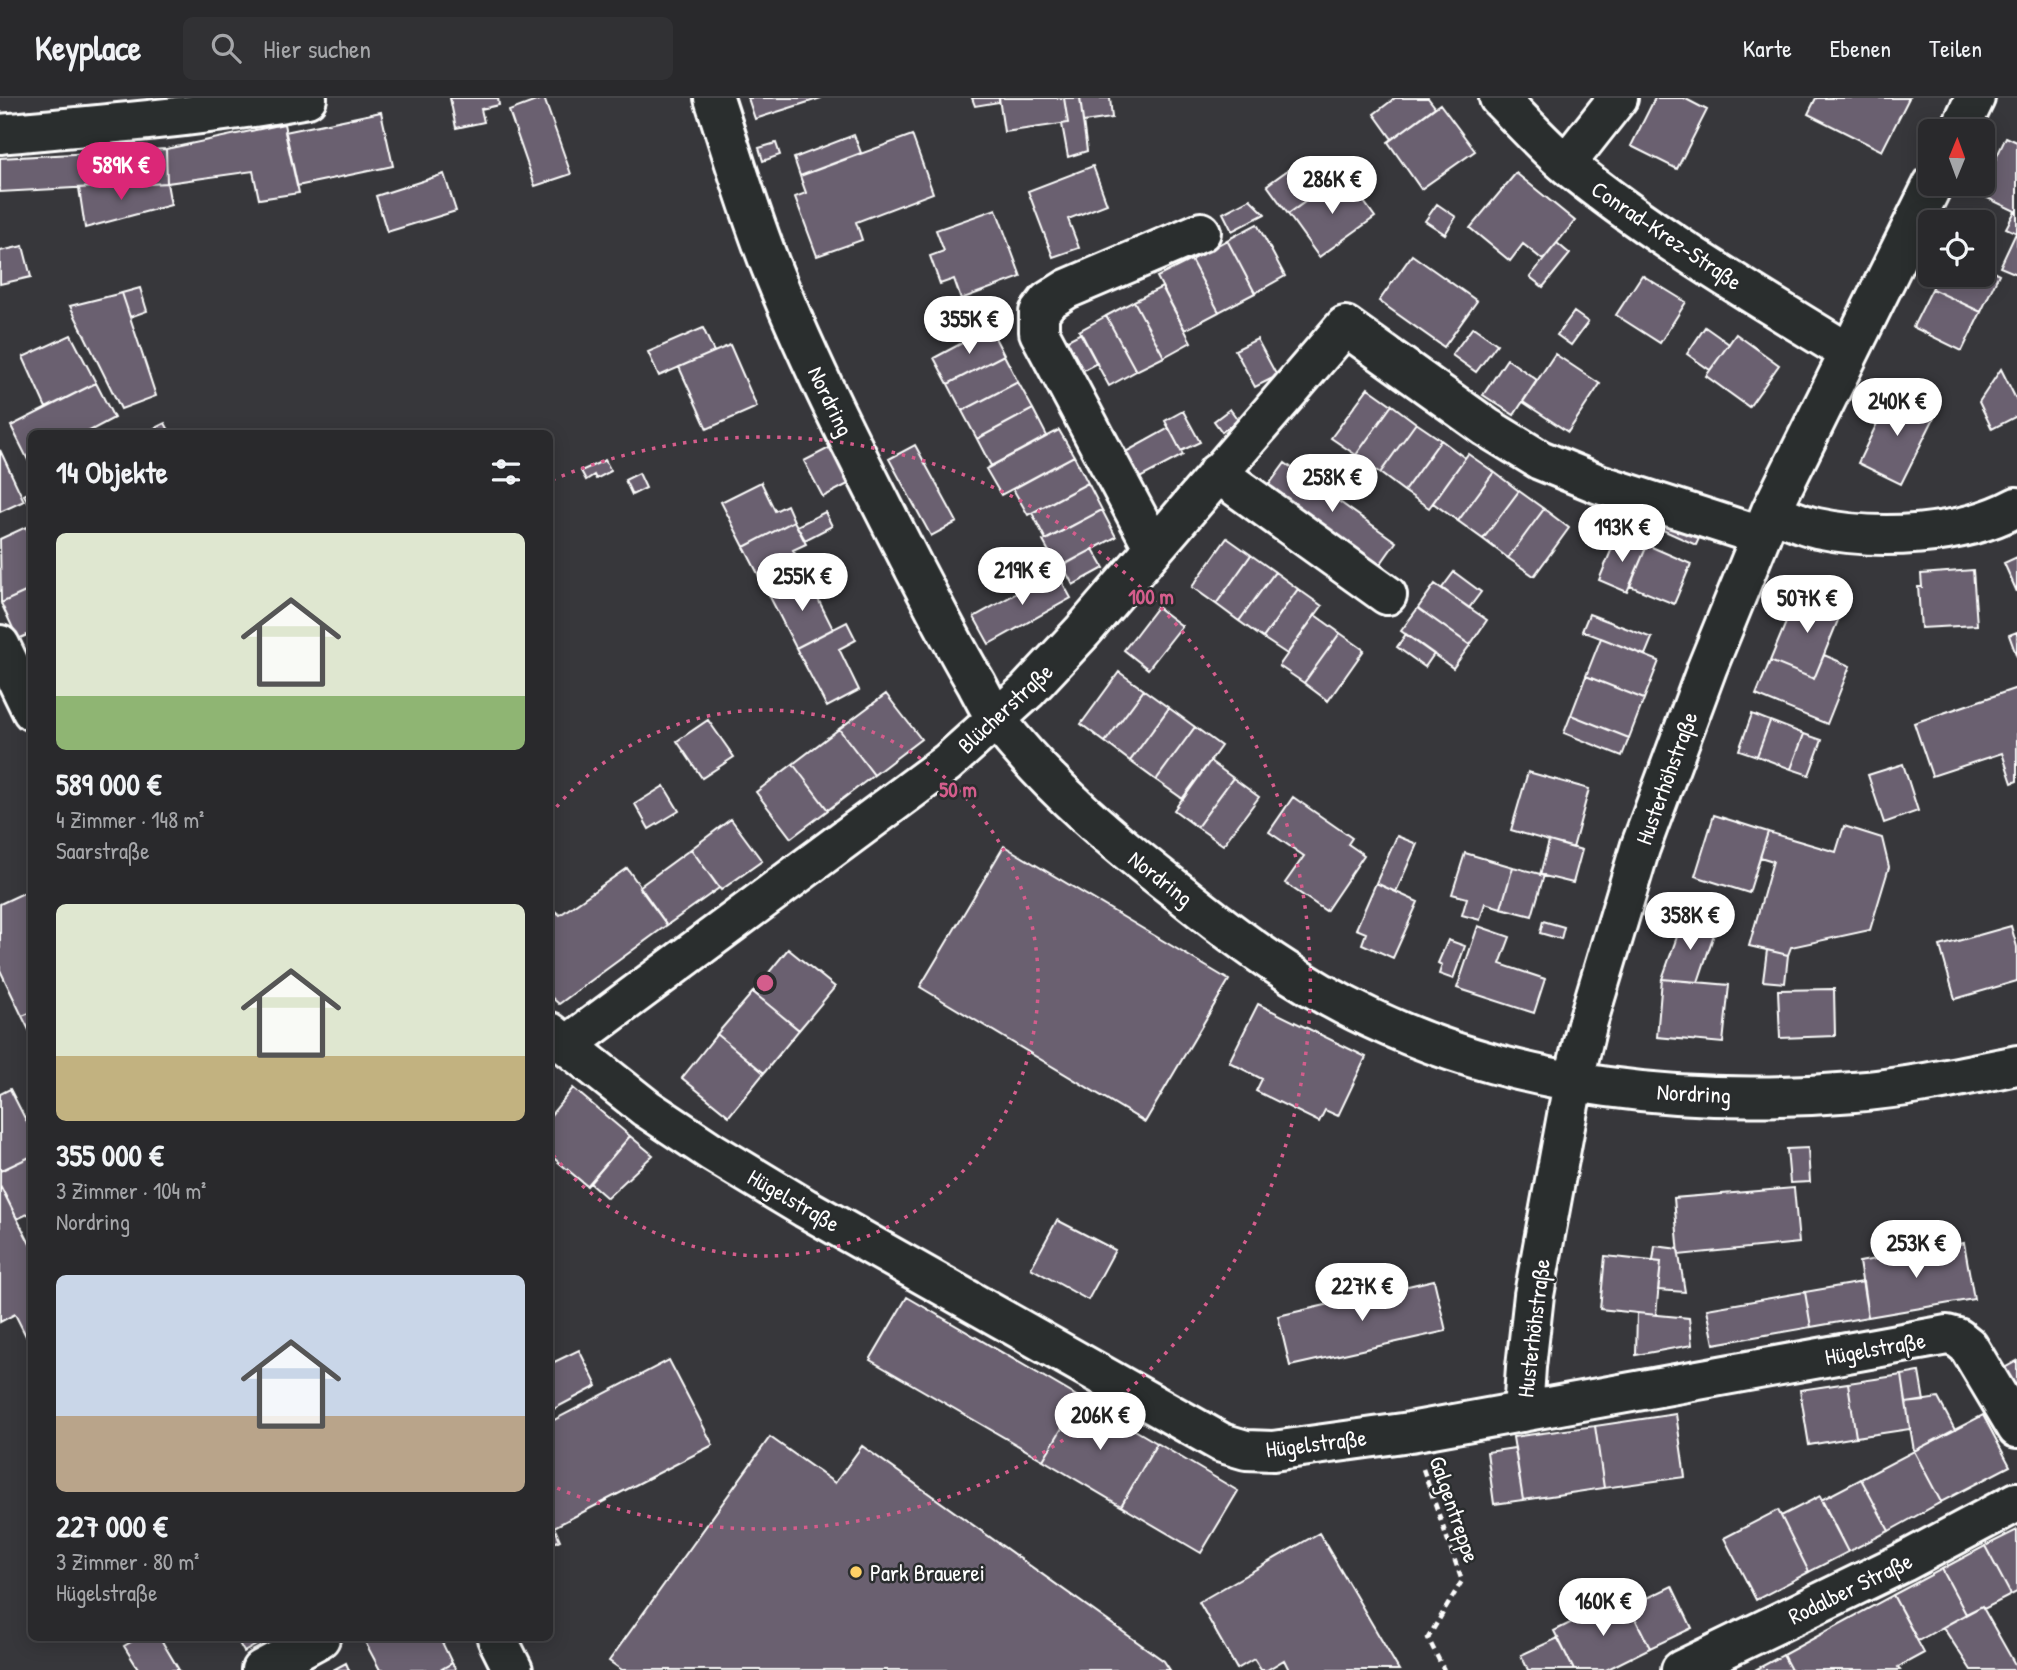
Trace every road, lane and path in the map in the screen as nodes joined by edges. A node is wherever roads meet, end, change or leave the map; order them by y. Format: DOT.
graph roads {
  1 [pos="307,98"];
  2 [pos="714,98"];
  3 [pos="1500,98"];
  4 [pos="1618,98"];
  5 [pos="1975,98"];
  6 [pos="1965,119"];
  7 [pos="0,134"];
  8 [pos="1566,164"];
  9 [pos="1927,196"];
  10 [pos="1200,232"];
  11 [pos="1849,353"];
  12 [pos="1217,474"];
  13 [pos="2017,507"];
  14 [pos="1766,523"];
  15 [pos="1154,548"];
  16 [pos="1387,596"];
  17 [pos="10,657"];
  18 [pos="28,701"];
  19 [pos="996,719"];
  20 [pos="558,1038"];
  21 [pos="2017,1065"];
  22 [pos="1573,1083"];
  23 [pos="1523,1412"];
  24 [pos="2017,1428"];
  25 [pos="1410,1432"];
  26 [pos="2017,1502"];
  27 [pos="314,1641"];
  28 [pos="498,1641"];
  29 [pos="268,1666"];
  30 [pos="513,1670"];
  31 [pos="1444,1670"];
  32 [pos="1681,1670"];
  1 -- 7 [label="street"];
  2 -- 19 [label="street, Nordring"];
  3 -- 8 [label="street, Conrad-Krez-Straße"];
  4 -- 8 [label="street"];
  5 -- 6 [label="street"];
  8 -- 11 [label="street, Conrad-Krez-Straße"];
  9 -- 11 [label="street, Husterhöhstraße"];
  10 -- 15 [label="street"];
  11 -- 14 [label="street, Husterhöhstraße"];
  12 -- 14 [label="street, Blücherstraße"];
  12 -- 15 [label="street, Blücherstraße"];
  12 -- 16 [label="street"];
  13 -- 14 [label="street"];
  14 -- 22 [label="street, Husterhöhstraße"];
  15 -- 19 [label="street, Blücherstraße"];
  17 -- 18 [label="street"];
  19 -- 20 [label="street, Blücherstraße"];
  19 -- 22 [label="street, Nordring"];
  20 -- 25 [label="street, Hügelstraße"];
  21 -- 22 [label="street, Nordring"];
  22 -- 23 [label="street, Husterhöhstraße"];
  23 -- 24 [label="street, Hügelstraße"];
  23 -- 25 [label="street, Hügelstraße"];
  25 -- 31 [label="path, Galgentreppe"];
  26 -- 32 [label="street, Rodalber Straße"];
  27 -- 29 [label="street"];
  28 -- 30 [label="street"];
}
